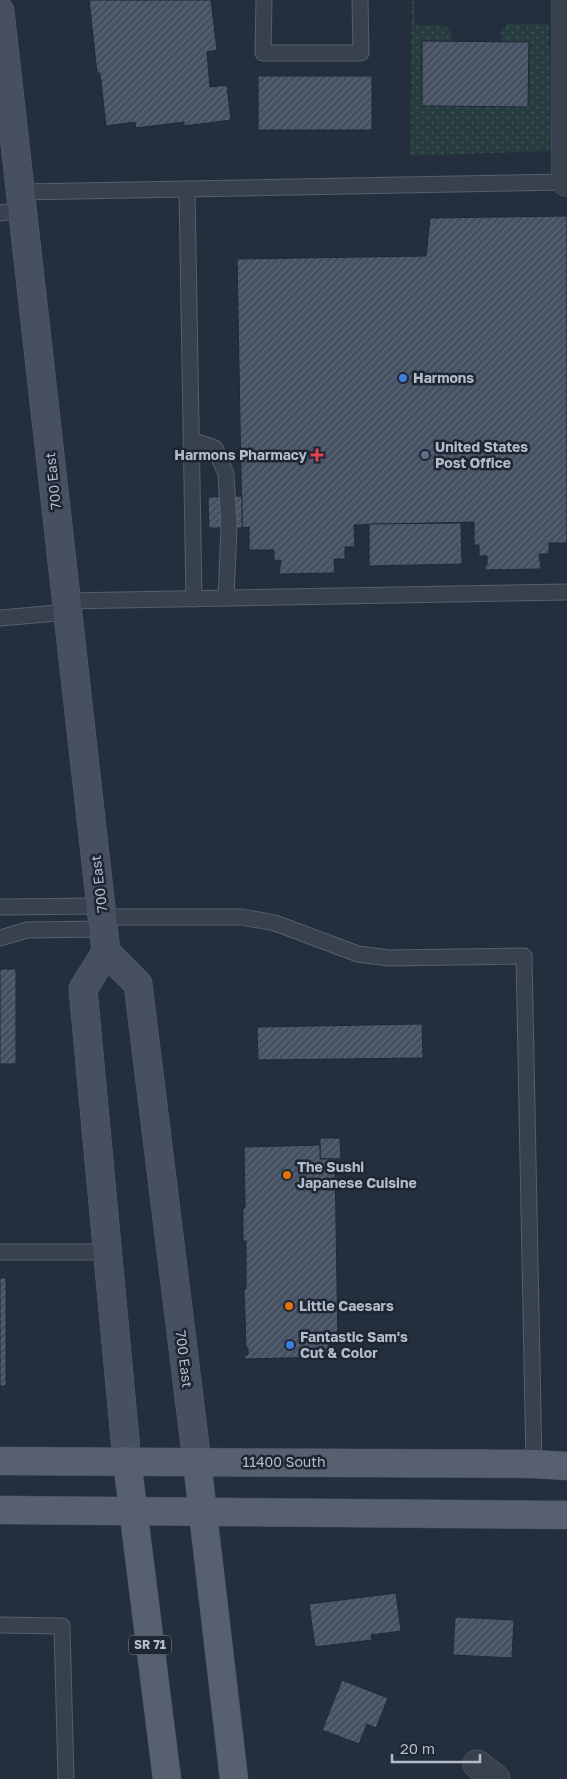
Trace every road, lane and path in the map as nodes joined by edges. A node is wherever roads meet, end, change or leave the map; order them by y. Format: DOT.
graph roads {
  1 [pos="264,0"];
  2 [pos="360,0"];
  3 [pos="566,0"];
  4 [pos="0,11"];
  5 [pos="566,182"];
  6 [pos="187,189"];
  7 [pos="14,205"];
  8 [pos="192,440"];
  9 [pos="567,592"];
  10 [pos="226,598"];
  11 [pos="194,599"];
  12 [pos="67,607"];
  13 [pos="0,618"];
  14 [pos="0,907"];
  15 [pos="103,926"];
  16 [pos="0,938"];
  17 [pos="0,1252"];
  18 [pos="107,1252"];
  19 [pos="0,1461"];
  20 [pos="127,1461"];
  21 [pos="197,1462"];
  22 [pos="534,1464"];
  23 [pos="567,1466"];
  24 [pos="0,1510"];
  25 [pos="133,1511"];
  26 [pos="203,1512"];
  27 [pos="567,1515"];
  28 [pos="0,1625"];
  29 [pos="66,1779"];
  30 [pos="167,1779"];
  31 [pos="234,1779"];
  1 -- 2 [label="lane"];
  3 -- 5 [label="street"];
  4 -- 7 [label="main road, 700 East"];
  5 -- 6 [label="lane"];
  6 -- 7 [label="lane"];
  6 -- 8 [label="lane"];
  7 -- 12 [label="main road, 700 East"];
  8 -- 10 [label="lane"];
  8 -- 11 [label="lane"];
  9 -- 10 [label="lane"];
  10 -- 11 [label="lane"];
  11 -- 12 [label="lane"];
  12 -- 13 [label="lane"];
  12 -- 15 [label="main road, 700 East"];
  14 -- 15 [label="lane"];
  15 -- 16 [label="lane"];
  15 -- 18 [label="main road, SR 71"];
  15 -- 21 [label="main road, 700 East"];
  15 -- 22 [label="lane"];
  17 -- 18 [label="lane"];
  18 -- 20 [label="main road, SR 71"];
  19 -- 20 [label="main road, 11400 South"];
  20 -- 21 [label="main road, 11400 South"];
  20 -- 25 [label="main road, SR 71"];
  21 -- 22 [label="main road, 11400 South"];
  21 -- 26 [label="main road, 700 East"];
  22 -- 23 [label="main road, 11400 South"];
  24 -- 25 [label="main road"];
  25 -- 26 [label="main road"];
  25 -- 30 [label="main road, SR 71"];
  26 -- 27 [label="main road"];
  26 -- 31 [label="main road, 700 East"];
  28 -- 29 [label="lane"];
}
